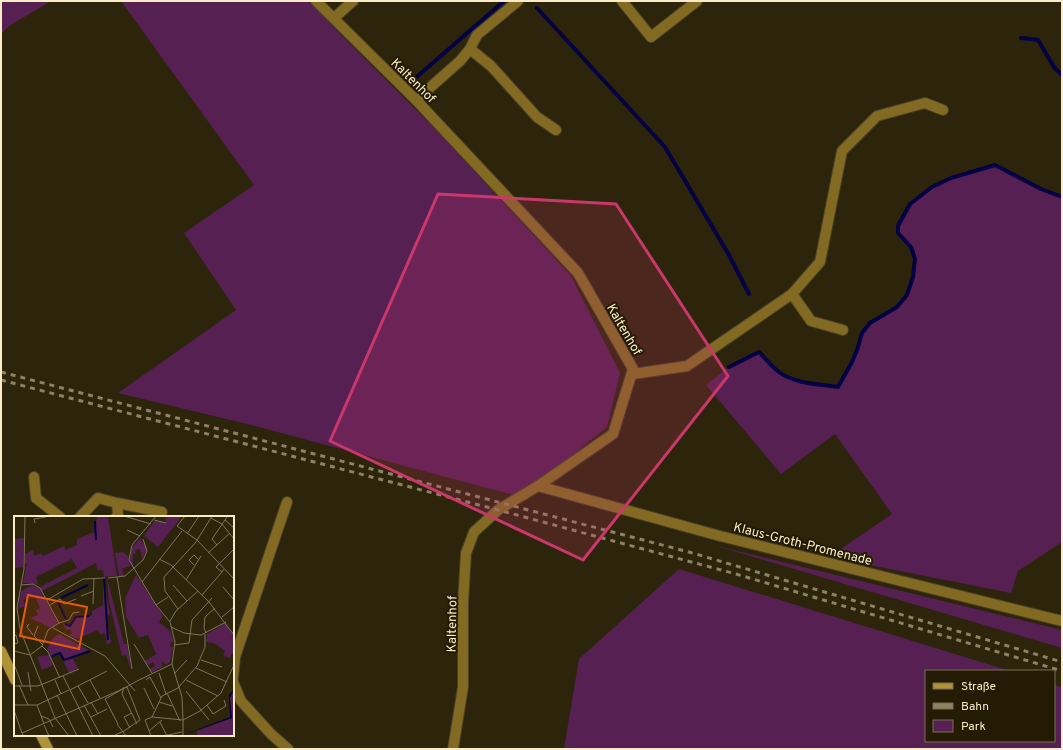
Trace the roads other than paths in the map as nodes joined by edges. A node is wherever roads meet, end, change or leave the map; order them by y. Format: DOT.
graph roads {
  1 [pos="316,1"];
  2 [pos="353,1"];
  3 [pos="518,1"];
  4 [pos="622,1"];
  5 [pos="696,1"];
  6 [pos="334,18"];
  7 [pos="470,50"];
  8 [pos="416,100"];
  9 [pos="943,110"];
  10 [pos="556,130"];
  11 [pos="792,294"];
  12 [pos="843,330"];
  13 [pos="633,374"];
  14 [pos="34,477"];
  15 [pos="538,486"];
  16 [pos="287,502"];
  17 [pos="117,503"];
  18 [pos="162,512"];
  19 [pos="59,516"];
  20 [pos="81,516"];
  21 [pos="117,516"];
  22 [pos="1062,621"];
  23 [pos="1,651"];
  24 [pos="234,667"];
  25 [pos="14,678"];
  26 [pos="234,684"];
  27 [pos="42,736"];
  28 [pos="48,749"];
  29 [pos="288,749"];
  30 [pos="453,749"];
  1 -- 6 [label="street, Kaltenhof"];
  2 -- 6 [label="street"];
  3 -- 7 [label="street"];
  4 -- 5 [label="street"];
  6 -- 8 [label="street, Kaltenhof"];
  7 -- 8 [label="street"];
  7 -- 10 [label="street"];
  8 -- 13 [label="street, Kaltenhof"];
  9 -- 11 [label="street"];
  11 -- 12 [label="street"];
  11 -- 13 [label="street"];
  13 -- 15 [label="street, Kaltenhof"];
  14 -- 19 [label="street"];
  15 -- 22 [label="street, Klaus-Groth-Promenade"];
  15 -- 30 [label="street, Kaltenhof"];
  16 -- 24 [label="street"];
  17 -- 18 [label="street"];
  17 -- 20 [label="street"];
  17 -- 21 [label="street"];
  23 -- 25 [label="main road"];
  26 -- 29 [label="street"];
  27 -- 28 [label="main road"];
}
